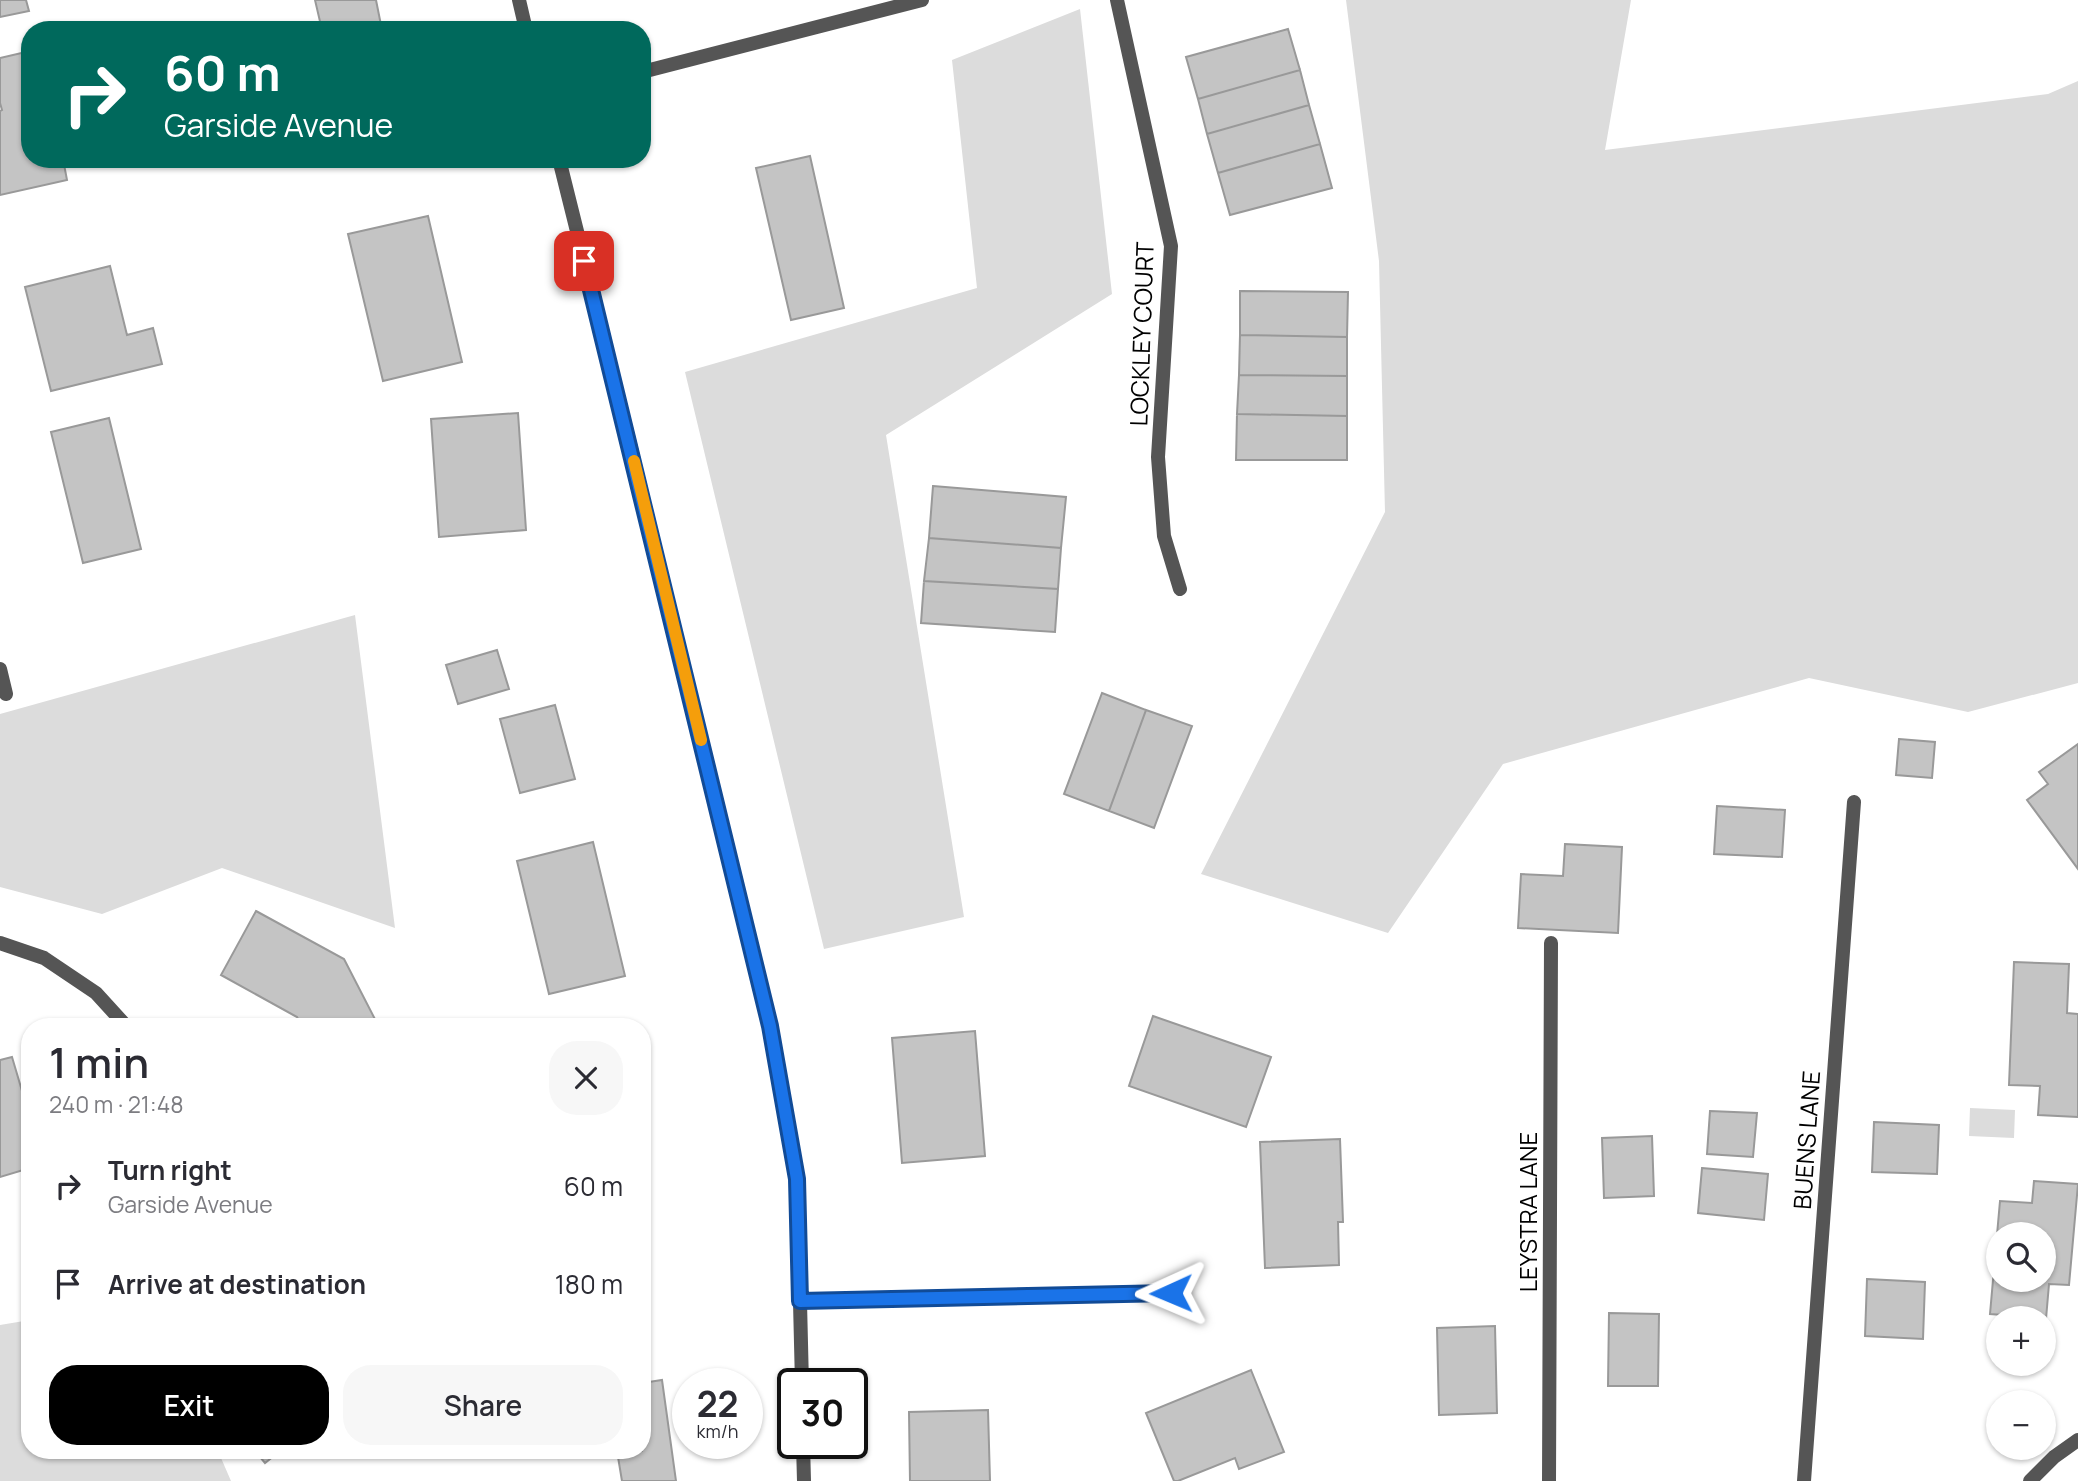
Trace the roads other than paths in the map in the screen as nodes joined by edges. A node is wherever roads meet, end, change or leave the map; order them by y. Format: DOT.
graph roads {
  1 [pos="519,0"];
  2 [pos="922,0"];
  3 [pos="1117,0"];
  4 [pos="524,21"];
  5 [pos="651,70"];
  6 [pos="561,168"];
  7 [pos="1180,589"];
  8 [pos="0,669"];
  9 [pos="6,694"];
  10 [pos="1854,802"];
  11 [pos="0,943"];
  12 [pos="1551,943"];
  13 [pos="119,1018"];
  14 [pos="1171,1293"];
  15 [pos="800,1301"];
  16 [pos="802,1368"];
  17 [pos="2078,1440"];
  18 [pos="803,1459"];
  19 [pos="804,1481"];
  20 [pos="1549,1481"];
  21 [pos="1804,1481"];
  22 [pos="2030,1481"];
  1 -- 4 [label="street"];
  2 -- 5 [label="street"];
  3 -- 7 [label="street, LOCKLEY COURT"];
  6 -- 15 [label="street"];
  8 -- 9 [label="street"];
  10 -- 21 [label="street, BUENS LANE"];
  11 -- 13 [label="street"];
  12 -- 20 [label="street, LEYSTRA LANE"];
  14 -- 15 [label="street"];
  15 -- 16 [label="street"];
  17 -- 22 [label="street"];
  18 -- 19 [label="street"];
}
